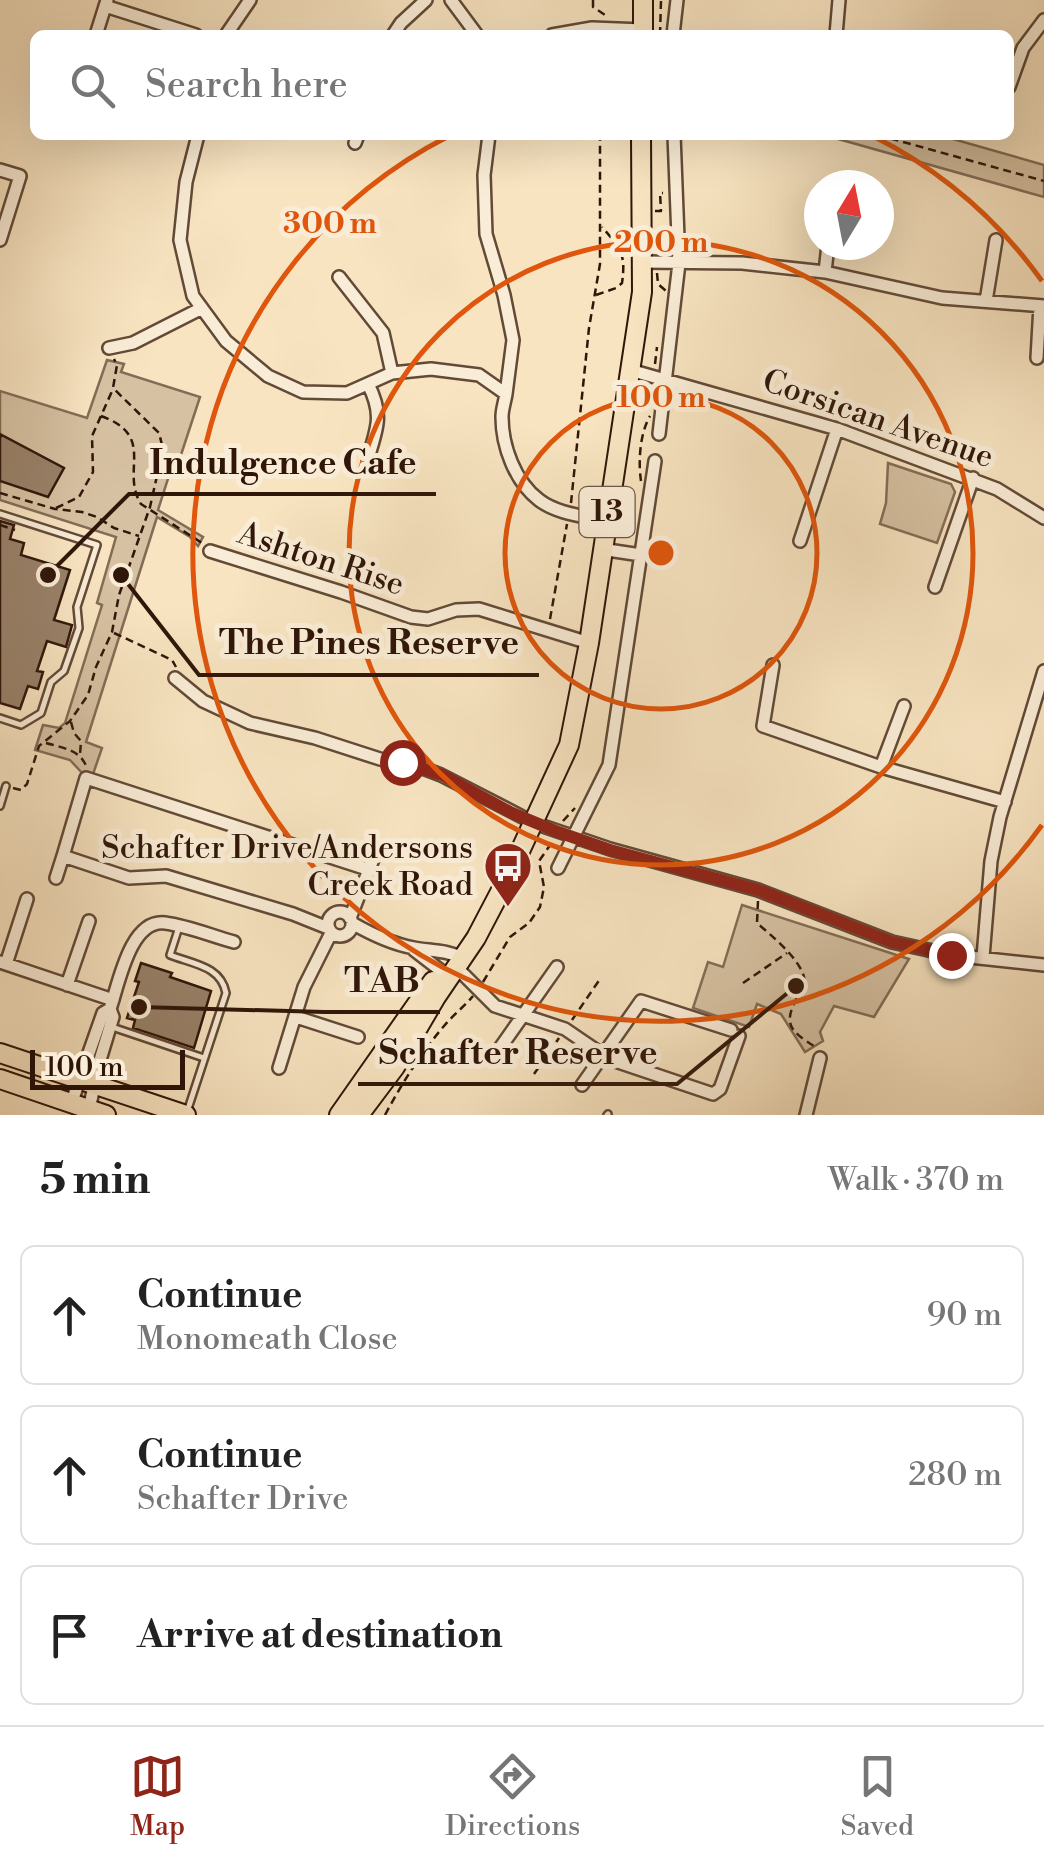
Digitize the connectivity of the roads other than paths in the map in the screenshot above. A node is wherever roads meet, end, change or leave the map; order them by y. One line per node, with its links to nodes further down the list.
1 (250, 0): 11 (street)
2 (426, 0): 12 (street)
3 (451, 0): 13 (street)
4 (643, 0): 16 (main road)
5 (677, 0): 17 (street)
6 (839, 0): 18 (street)
7 (106, 3): 9 (street); 10 (street)
8 (1044, 20): 19 (street)
9 (98, 30)
10 (182, 30)
11 (229, 30)
12 (396, 30)
13 (473, 30)
14 (581, 30): 15 (street)
15 (614, 30)
16 (648, 30)
17 (674, 30)
18 (836, 30)
19 (1014, 72)
20 (197, 140): 34 (street)
21 (488, 140): 41 (street)
22 (641, 140): 28 (main road, 13)
23 (674, 140): 29 (street)
24 (0, 170): 25 (street)
25 (0, 240)
26 (996, 240): 32 (street)
27 (826, 260): 30 (street)
28 (642, 262): 29 (street); 37 (main road, 13)
29 (678, 263): 30 (street); 39 (street)
30 (825, 272): 32 (street)
31 (339, 277): 38 (street)
32 (986, 301): 33 (street)
33 (1042, 306): 36 (street)
34 (202, 308): 35 (street); 40 (street)
35 (110, 348)
36 (1037, 358)
37 (630, 370): 39 (street, Corsican Avenue); 49 (main road, 13)
38 (392, 373): 40 (street); 41 (street)
39 (665, 380): 42 (street, Corsican Avenue); 43 (street)
40 (368, 384): 44 (street)
41 (506, 394): 49 (street)
42 (837, 429): 46 (street, Corsican Avenue); 50 (street)
43 (659, 434)
44 (368, 458)
45 (655, 461): 53 (street)
46 (973, 478): 48 (street, Corsican Avenue); 54 (street)
47 (0, 514): 60 (lane)
48 (1044, 518)
49 (606, 521): 51 (main road, 13)
50 (800, 541)
51 (601, 548): 53 (street); 55 (main road, 13)
52 (210, 551): 55 (street, Ashton Rise)
53 (641, 555): 66 (street)
54 (935, 586)
55 (588, 643): 65 (main road, 13)
56 (773, 665): 61 (street)
57 (1044, 671): 63 (street)
58 (176, 677): 65 (street)
59 (904, 706): 61 (street)
60 (0, 718)
61 (881, 767): 63 (street)
62 (6, 786): 64 (lane)
63 (1005, 802): 78 (street)
64 (0, 806)
65 (534, 822): 66 (street); 80 (main road, 13)
66 (573, 837): 69 (street); 78 (street)
67 (377, 850): 70 (street)
68 (63, 856): 70 (street); 71 (street); 74 (street)
69 (558, 868)
70 (370, 870): 74 (street)
71 (56, 878)
72 (27, 900): 79 (street)
73 (89, 920): 83 (street)
74 (340, 925): 77 (street); 86 (street)
75 (179, 926): 76 (street); 84 (street); 91 (lane)
76 (234, 942)
77 (410, 948): 80 (street); 80 (street)
78 (983, 958): 81 (street)
79 (3, 963): 83 (street)
80 (452, 965): 85 (street); 100 (main road, 13); 101 (main road, 13)
81 (1044, 965)
82 (557, 968): 85 (street)
83 (67, 985): 84 (street)
84 (112, 1005): 87 (street)
85 (523, 1016): 90 (street); 92 (street)
86 (296, 1017): 88 (street); 94 (street)
87 (105, 1024): 91 (lane); 96 (street)
88 (358, 1037)
89 (0, 1053): 96 (main road)
90 (602, 1055): 90 (street); 97 (street)
91 (204, 1058): 99 (lane)
92 (493, 1058)
93 (820, 1058): 102 (street)
94 (279, 1068)
95 (0, 1079): 98 (main road)
96 (87, 1082): 98 (street); 99 (main road)
97 (582, 1085)
98 (88, 1109)
99 (186, 1115)
100 (339, 1115)
101 (360, 1115)
102 (806, 1115)

